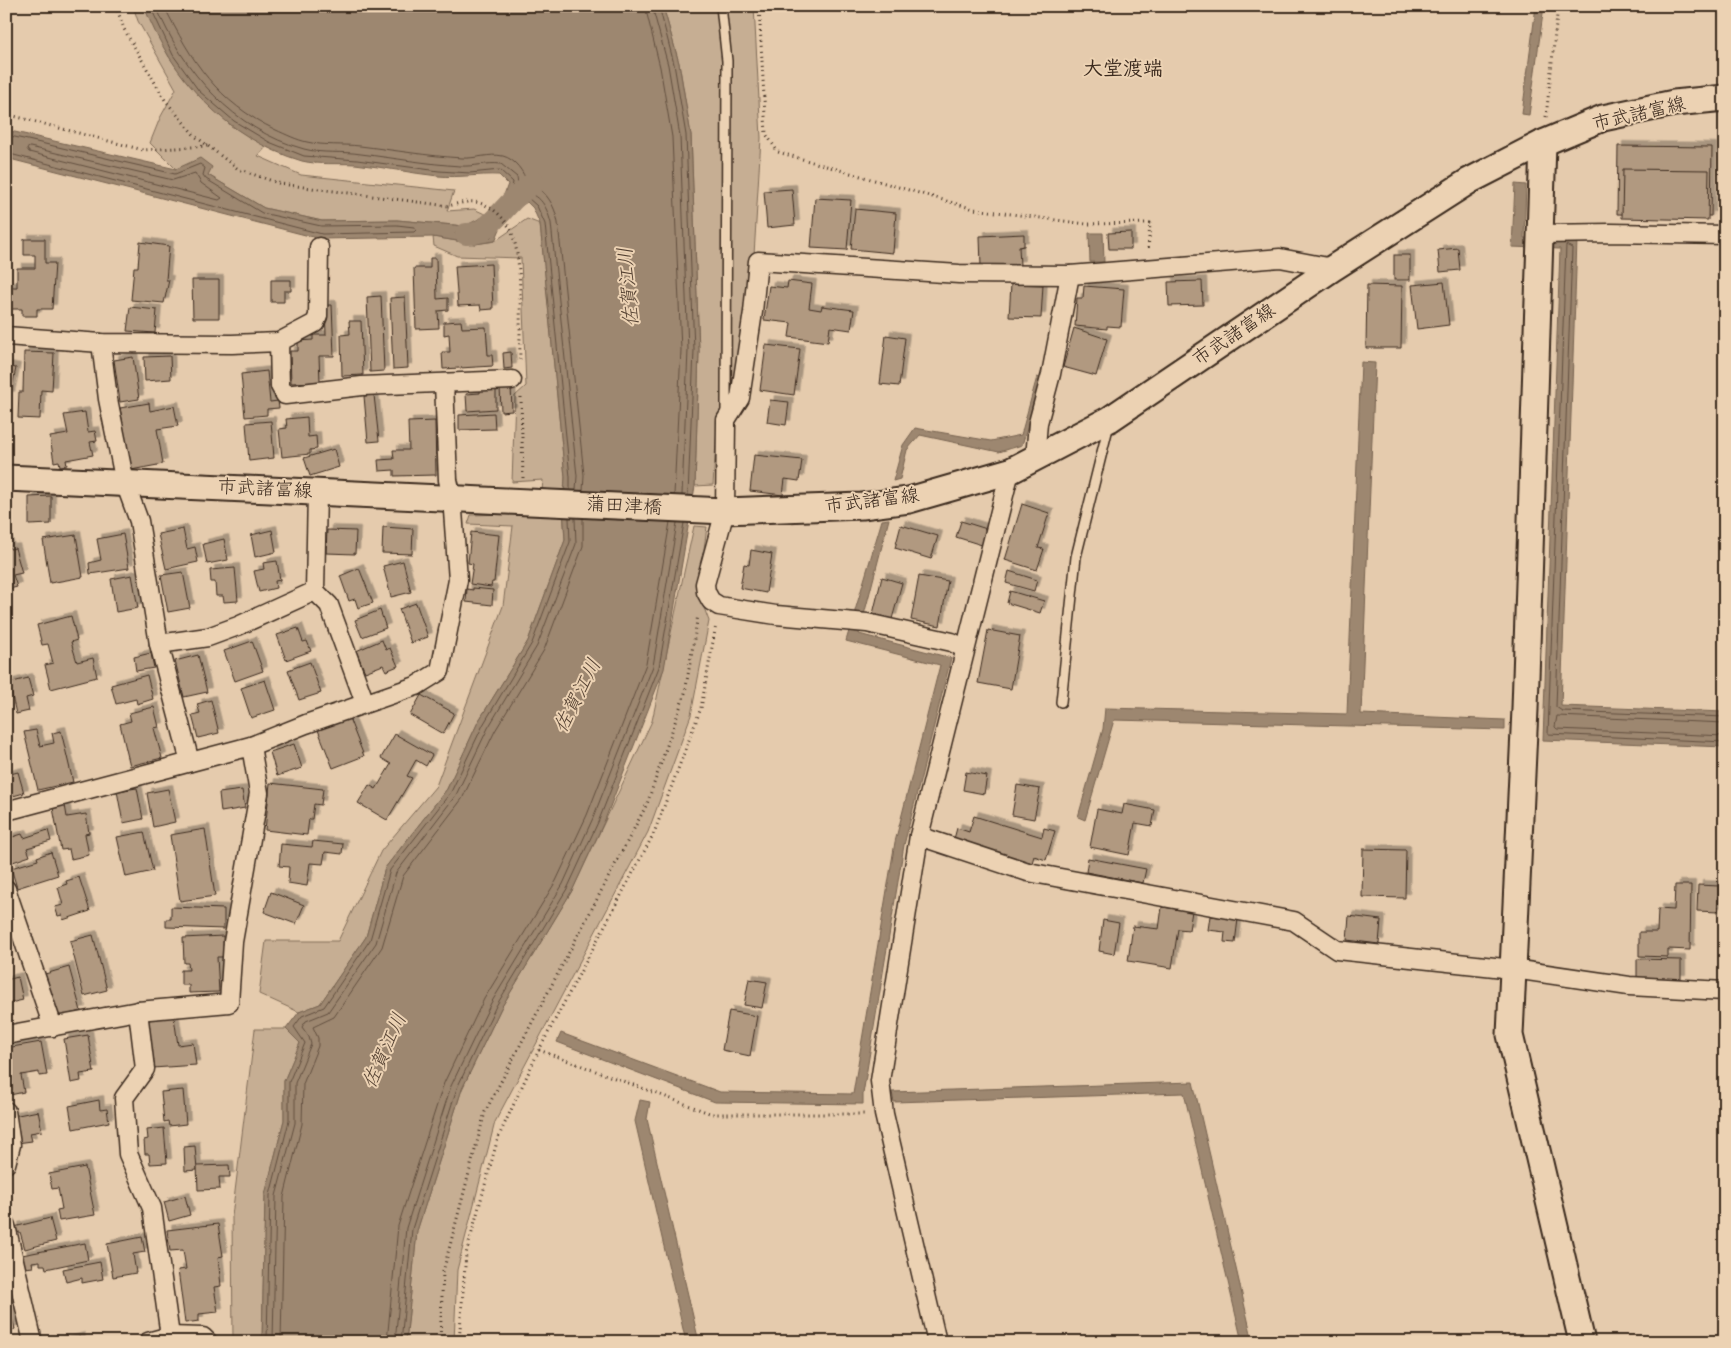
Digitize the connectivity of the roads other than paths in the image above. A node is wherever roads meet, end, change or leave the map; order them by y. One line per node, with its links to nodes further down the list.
1 (721, 6): 15 (lane)
2 (1725, 98): 3 (main road, 市武諸富線)
3 (1543, 143): 5 (main road); 7 (main road, 市武諸富線)
4 (1725, 235): 5 (street)
5 (1540, 245): 34 (main road)
6 (319, 247): 10 (street)
7 (1333, 268): 8 (street); 14 (main road, 市武諸富線)
8 (1070, 275): 15 (street); 16 (street)
9 (6, 336): 11 (street)
10 (279, 342): 11 (street); 13 (street)
11 (101, 343): 19 (street)
12 (512, 380): 13 (street)
13 (444, 383): 21 (street)
14 (1110, 419): 16 (main road, 市武諸富線); 27 (lane)
15 (726, 420): 23 (street)
16 (1035, 458): 17 (main road, 市武諸富線)
17 (1010, 471): 23 (main road, 市武諸富線); 26 (street)
18 (6, 478): 19 (main road, 市武諸富線)
19 (125, 483): 20 (main road, 市武諸富線); 25 (street)
20 (317, 492): 21 (main road, 市武諸富線); 24 (street)
21 (452, 497): 22 (main road, 市武諸富線); 28 (street)
22 (523, 501): 23 (main road, 蒲田津橋)
23 (725, 511): 26 (street)
24 (315, 591): 25 (street); 28 (street)
25 (160, 644): 30 (street)
26 (965, 650): 32 (street)
27 (1061, 702)
28 (365, 703): 29 (street)
29 (251, 746): 30 (street); 36 (street)
30 (190, 762): 31 (street)
31 (6, 810)
32 (919, 836): 34 (street); 46 (street)
33 (6, 889): 37 (street)
34 (1513, 969): 35 (street); 47 (main road)
35 (1725, 991)
36 (138, 1011): 37 (street); 42 (street)
37 (52, 1027): 38 (street)
38 (6, 1035)
39 (6, 1111): 40 (street)
40 (6, 1164)
41 (6, 1226): 43 (street)
42 (170, 1336): 44 (street); 45 (street)
43 (33, 1342)
44 (148, 1342)
45 (208, 1342)
46 (937, 1342)
47 (1582, 1342)

